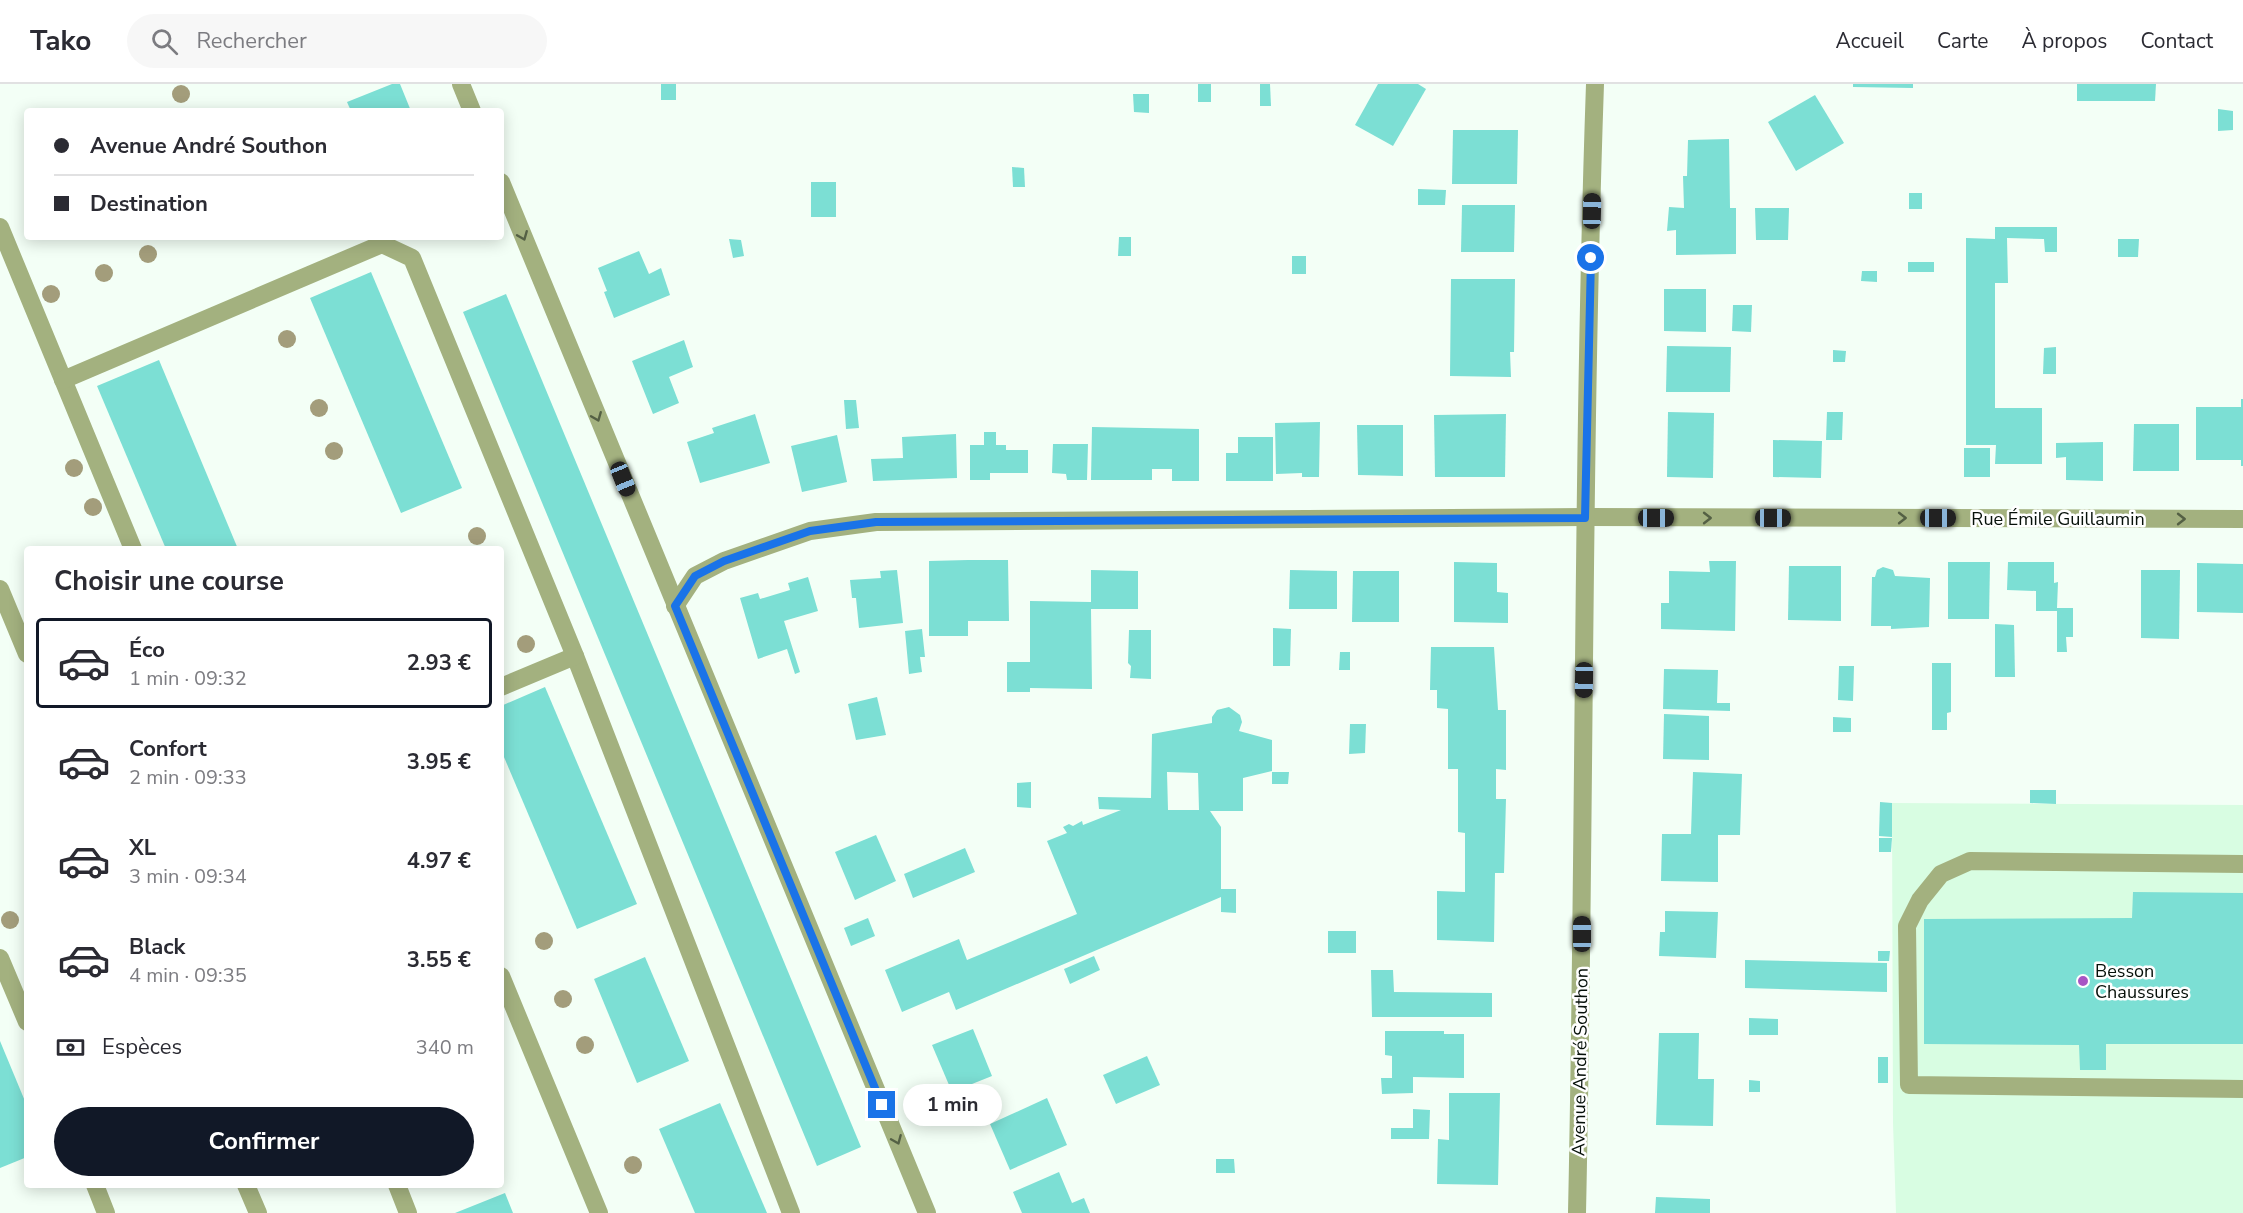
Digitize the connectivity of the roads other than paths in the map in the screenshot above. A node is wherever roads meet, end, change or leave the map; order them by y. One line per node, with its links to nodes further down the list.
1 (461, 84): 3 (street)
2 (1595, 84): 7 (street, Avenue André Southon)
3 (471, 108)
4 (504, 189): 11 (street, one-way to 11)
5 (0, 227): 6 (street)
6 (63, 380): 9 (street); 13 (street)
7 (1585, 518): 8 (street, Rue Émile Guillaumin, one-way to 8); 11 (street, Rue Émile Guillaumin); 29 (street, Avenue André Southon)
8 (2243, 519)
9 (132, 546)
10 (0, 589): 12 (street)
11 (675, 606): 28 (street, one-way to 28)
12 (24, 647)
13 (575, 656): 14 (street); 27 (street)
14 (504, 686)
15 (2243, 864): 19 (street)
16 (0, 958): 18 (street)
17 (504, 983): 26 (street)
18 (24, 1015)
19 (2243, 1089)
20 (96, 1188): 23 (street)
21 (247, 1188): 24 (street)
22 (398, 1188): 25 (street)
23 (106, 1213)
24 (258, 1213)
25 (408, 1213)
26 (600, 1213)
27 (791, 1213)
28 (927, 1213)
29 (1577, 1213)

